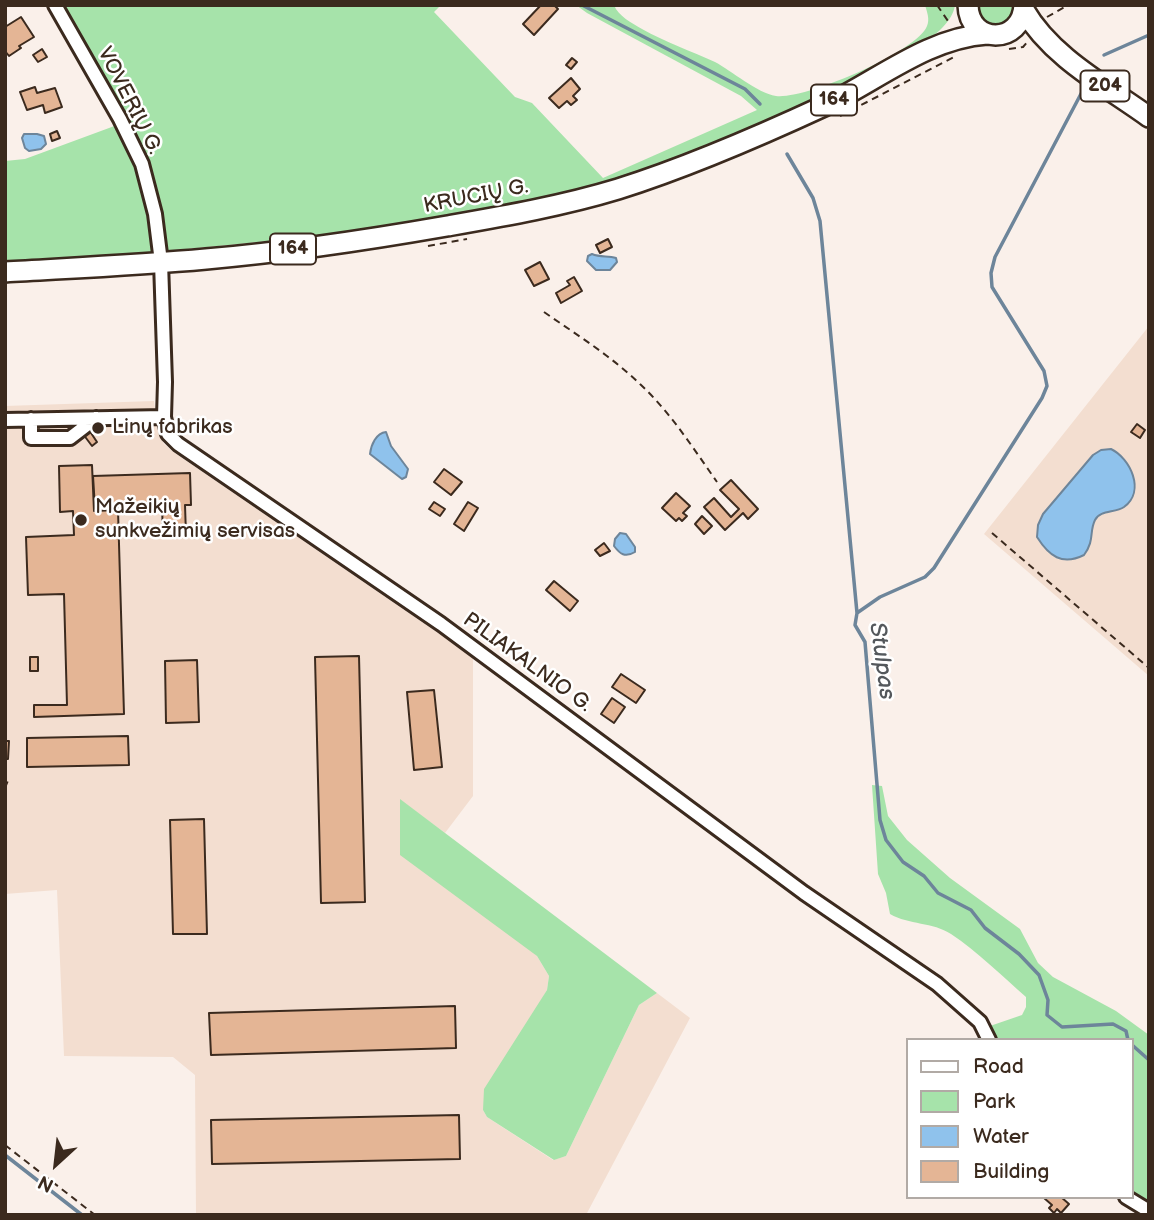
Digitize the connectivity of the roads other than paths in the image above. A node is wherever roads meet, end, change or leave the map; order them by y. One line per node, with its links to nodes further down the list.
1 (55, 5): 8 (street, VOVERIŲ G.)
2 (968, 8): 4 (main road); 5 (main road)
3 (1024, 8): 4 (main road); 6 (main road)
4 (996, 34): 5 (main road); 6 (main road)
5 (924, 51): 8 (main road, KRUCIŲ G. / 164)
6 (1062, 55): 7 (main road, 204)
7 (1149, 117)
8 (161, 262): 9 (main road, KRUCIŲ G. / 164); 10 (street)
9 (5, 272)
10 (164, 417): 11 (street); 14 (street, PILIAKALNIO G.)
11 (96, 418): 12 (street); 12 (street)
12 (31, 419): 13 (street)
13 (5, 420)
14 (988, 1038)
15 (1129, 1199): 16 (street)
16 (1149, 1211)

